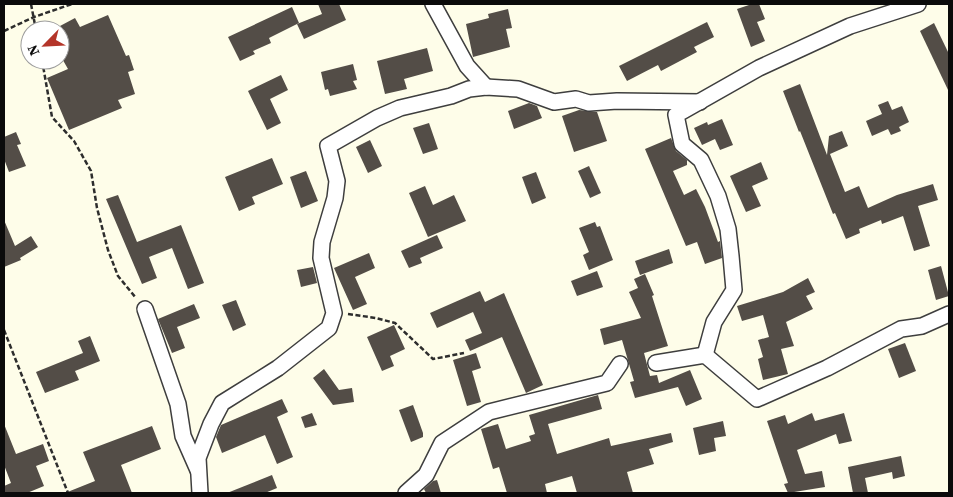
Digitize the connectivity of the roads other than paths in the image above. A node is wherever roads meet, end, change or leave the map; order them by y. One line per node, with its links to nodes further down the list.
1 (433, 4): 3 (street)
2 (909, 5): 4 (street)
3 (486, 87): 4 (street); 10 (street)
4 (700, 102): 7 (street)
5 (145, 309): 10 (street)
6 (949, 314): 7 (street)
7 (705, 356): 8 (street)
8 (656, 363)
9 (620, 364): 12 (street)
10 (198, 470): 11 (street)
11 (200, 493)
12 (406, 493)

